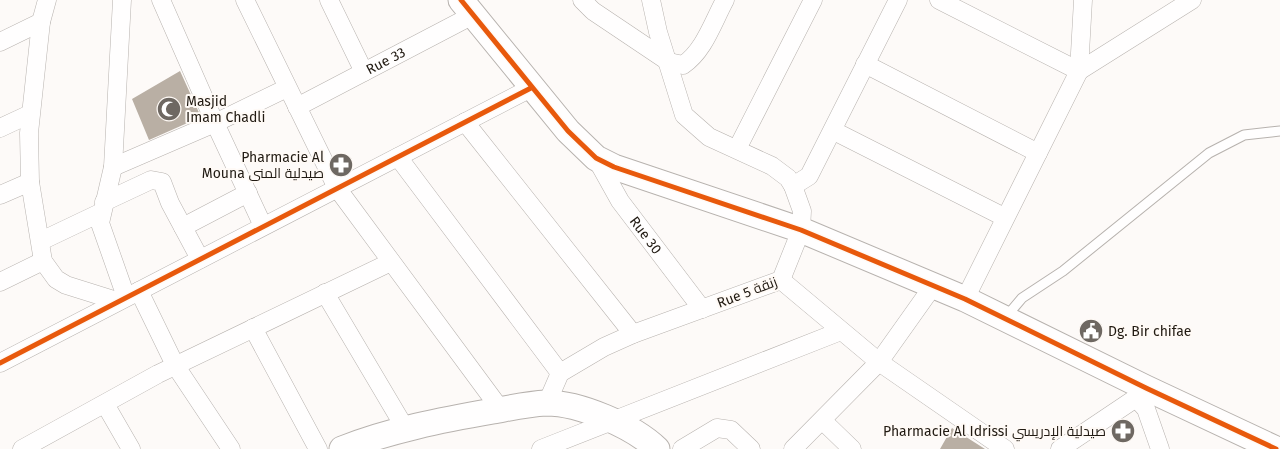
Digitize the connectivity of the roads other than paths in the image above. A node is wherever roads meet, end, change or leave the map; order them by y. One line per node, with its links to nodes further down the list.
1 (47, 0): 15 (street)
2 (122, 0): 34 (street)
3 (161, 0): 26 (street)
4 (246, 0): 21 (street)
5 (330, 0): 19 (street)
6 (582, 0): 17 (street)
7 (651, 0): 17 (street, Rue 5 زنقة)
8 (725, 0): 17 (street)
9 (813, 0): 30 (street)
10 (898, 0): 18 (street)
11 (938, 0): 20 (street)
12 (1192, 0): 20 (street)
13 (1081, 1): 20 (street)
14 (467, 7): 19 (street, Rue 33); 22 (street)
15 (41, 22): 16 (street); 24 (street)
16 (0, 42)
17 (668, 62): 30 (street, Rue 5 زنقة)
18 (865, 64): 28 (street); 31 (street)
19 (364, 72): 23 (street, Rue 33)
20 (1079, 72): 31 (street)
21 (287, 88): 23 (street); 26 (street)
22 (531, 88): 25 (street); 33 (street)
23 (297, 107): 37 (street)
24 (30, 114): 27 (street); 35 (street)
25 (465, 122): 32 (street); 59 (street)
26 (215, 123): 34 (street); 38 (street)
27 (0, 128)
28 (834, 131): 36 (street); 41 (street)
29 (1280, 131): 56 (lane)
30 (737, 148): 36 (street, Rue 5 زنقة)
31 (1038, 153): 41 (street)
32 (398, 157): 37 (street); 63 (street)
33 (596, 158): 44 (street); 55 (street, Rue 30)
34 (113, 167): 40 (street)
35 (30, 182): 39 (street); 45 (street)
36 (793, 186): 44 (street, Rue 5 زنقة)
37 (337, 188): 42 (street); 48 (street)
38 (248, 193): 42 (street); 43 (street)
39 (0, 195)
40 (103, 207): 43 (street); 45 (street); 53 (street)
41 (1004, 217): 54 (street)
42 (263, 226): 46 (street)
43 (183, 227): 46 (street)
44 (801, 230): 49 (street, Rue 5 زنقة); 51 (street)
45 (41, 240): 47 (street)
46 (200, 259): 53 (street)
47 (44, 260): 50 (street); 53 (street)
48 (391, 262): 52 (street); 67 (street)
49 (781, 280): 55 (street, Rue 5 زنقة); 58 (street)
50 (0, 282)
51 (933, 286): 54 (street); 60 (street)
52 (325, 293): 57 (street); 70 (street)
53 (127, 296): 61 (street); 62 (street)
54 (965, 299): 56 (street)
55 (702, 309): 59 (street, Rue 5 زنقة)
56 (1004, 319): 64 (street)
57 (253, 328): 62 (street); 75 (street)
58 (841, 330): 60 (street); 68 (street)
59 (634, 334): 63 (street, Rue 5 زنقة)
60 (879, 362): 69 (street); 83 (street)
61 (0, 363)
62 (175, 365): 66 (street); 74 (street)
63 (560, 373): 65 (street)
64 (1141, 393): 71 (street); 85 (street); 86 (street)
65 (547, 403): 67 (street); 68 (street)
66 (105, 404): 72 (street); 73 (street)
67 (501, 410): 70 (street)
68 (615, 421): 77 (street); 78 (street)
69 (823, 421): 81 (street); 82 (street)
70 (405, 428): 76 (street)
71 (1079, 444): 84 (street)
72 (22, 449)
73 (131, 449)
74 (231, 449)
75 (318, 449)
76 (342, 449)
77 (541, 449)
78 (657, 449)
79 (682, 449): 80 (street)
80 (751, 449)
81 (793, 449)
82 (852, 449)
83 (1004, 449)
84 (1060, 449)
85 (1160, 449)
86 (1276, 449)

